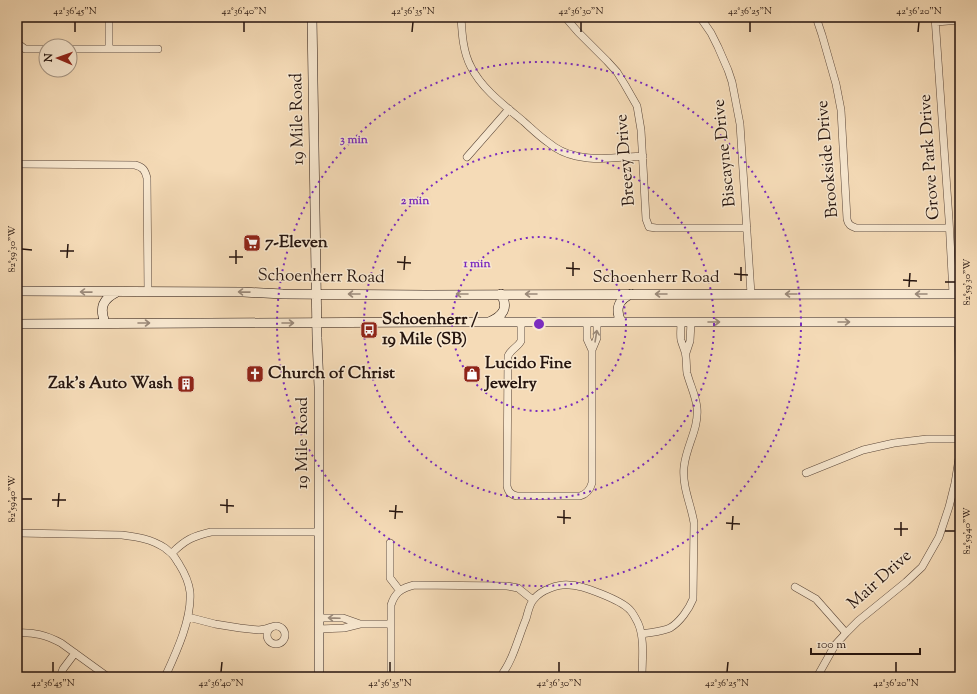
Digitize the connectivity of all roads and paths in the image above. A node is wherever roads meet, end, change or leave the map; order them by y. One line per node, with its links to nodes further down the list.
1 (109, 17): 12 (street)
2 (312, 17): 23 (main road, 19 Mile Road)
3 (461, 17): 14 (street)
4 (565, 17): 15 (street, Breezy Drive)
5 (700, 17): 18 (street, Biscayne Drive)
6 (816, 17): 19 (street, Brookside Drive)
7 (935, 20): 8 (street); 19 (street, Grove Park Drive)
8 (960, 20)
9 (18, 44): 10 (street)
10 (38, 49)
11 (78, 49): 12 (street)
12 (109, 49): 13 (street)
13 (158, 49)
14 (509, 109): 15 (street); 16 (street)
15 (643, 156): 18 (street, Breezy Drive)
16 (466, 157)
17 (17, 164): 22 (street)
18 (747, 228): 26 (street, Biscayne Drive)
19 (950, 228): 27 (street, Grove Park Drive)
20 (17, 291): 21 (main road, Schoenherr Road, one-way to 20)
21 (117, 292): 22 (main road, Schoenherr Road); 35 (main road)
22 (148, 292): 23 (main road, Schoenherr Road, one-way to 22)
23 (317, 294): 24 (main road, Schoenherr Road, one-way to 23); 36 (main road, 19 Mile Road)
24 (501, 294): 25 (main road, Schoenherr Road, one-way to 24); 28 (main road)
25 (631, 294): 26 (main road, Schoenherr Road, one-way to 25); 31 (main road)
26 (751, 294): 27 (main road, Schoenherr Road, one-way to 26)
27 (956, 294)
28 (488, 322): 36 (main road); 37 (main road)
29 (587, 322): 30 (main road); 37 (main road); 39 (street)
30 (597, 322): 31 (main road); 39 (street, one-way to 30)
31 (621, 322): 32 (main road)
32 (681, 322): 33 (main road); 40 (street)
33 (691, 322): 34 (main road, one-way to 34); 40 (street)
34 (959, 322): 41 (street)
35 (105, 323): 36 (main road, one-way to 36); 38 (main road)
36 (317, 323): 45 (main road, 19 Mile Road)
37 (521, 323): 39 (street)
38 (17, 324)
39 (592, 350)
40 (686, 353): 61 (street)
41 (960, 394)
42 (960, 440): 44 (street)
43 (960, 452): 60 (street, Mair Drive)
44 (806, 473)
45 (318, 532): 48 (street); 53 (main road, 19 Mile Road)
46 (17, 533): 48 (street)
47 (390, 543): 50 (street)
48 (172, 553): 52 (street)
49 (795, 587): 60 (street)
50 (400, 591): 51 (street); 55 (street)
51 (533, 600): 61 (street); 69 (street)
52 (188, 617): 58 (street); 66 (street)
53 (319, 618): 54 (street, one-way to 53); 57 (main road, 19 Mile Road)
54 (360, 624): 55 (street); 57 (street)
55 (391, 624): 68 (street)
56 (271, 627): 58 (street); 62 (street); 62 (street)
57 (319, 629): 67 (main road, 19 Mile Road)
58 (259, 630): 62 (street)
59 (17, 632): 63 (street)
60 (846, 633): 71 (street, Mair Drive)
61 (642, 634): 70 (street)
62 (267, 638)
63 (75, 653): 64 (street); 65 (street)
64 (60, 677)
65 (108, 677)
66 (165, 677)
67 (319, 677)
68 (391, 677)
69 (500, 677)
70 (642, 677)
71 (817, 677)

